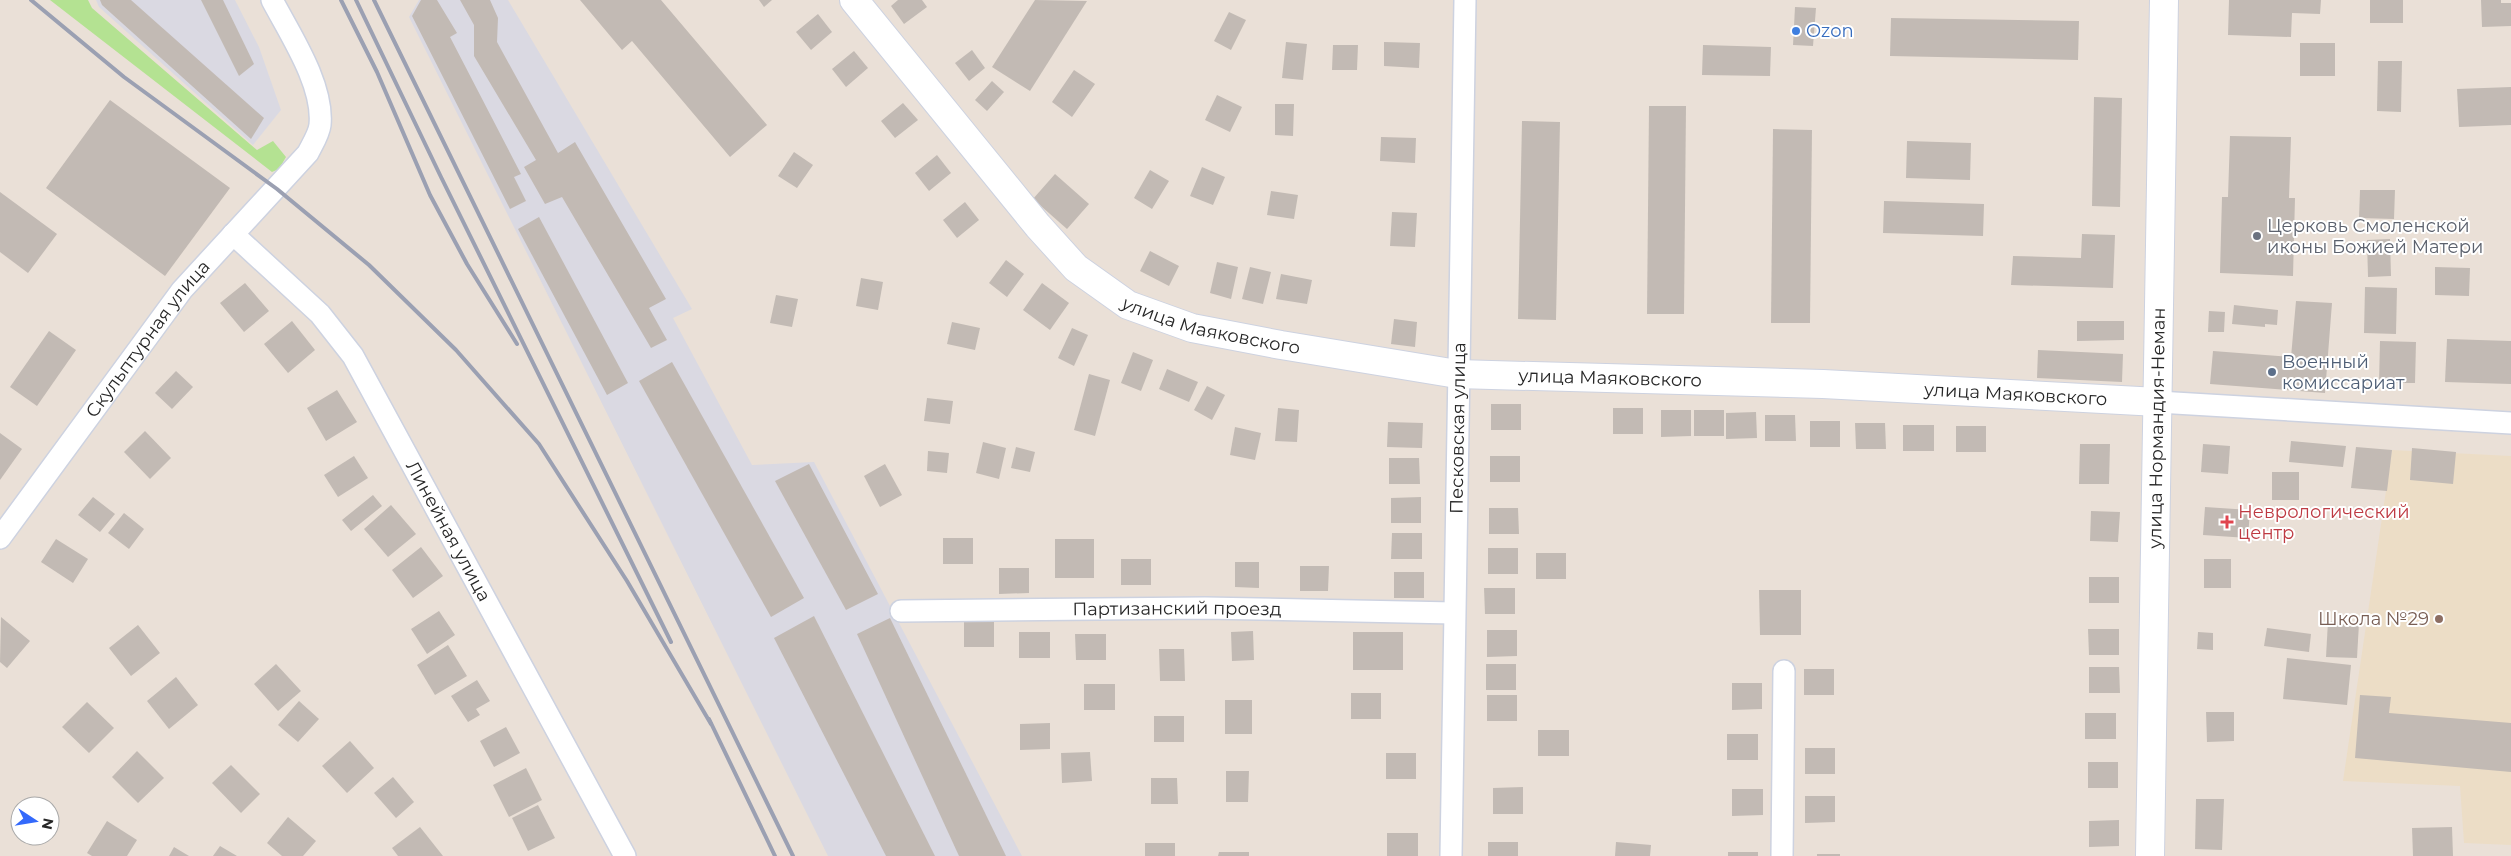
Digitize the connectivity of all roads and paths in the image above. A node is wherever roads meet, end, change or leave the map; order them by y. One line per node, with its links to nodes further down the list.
1 (272, 0): 5 (street, Скульптурная улица)
2 (854, 0): 6 (street, улица Маяковского)
3 (1465, 0): 6 (street, Песковская улица)
4 (2164, 0): 7 (street, улица Нормандия-Неман)
5 (234, 234): 9 (street, Скульптурная улица); 13 (street, Линейная улица)
6 (1457, 374): 7 (street, улица Маяковского); 11 (street, Песковская улица)
7 (2158, 402): 8 (street, улица Маяковского); 16 (street, улица Нормандия-Неман)
8 (2511, 423)
9 (0, 538)
10 (901, 611): 11 (street, Партизанский проезд)
11 (1454, 613): 14 (street, Песковская улица)
12 (1784, 671): 15 (street)
13 (625, 856)
14 (1451, 856)
15 (1782, 856)
16 (2150, 856)

